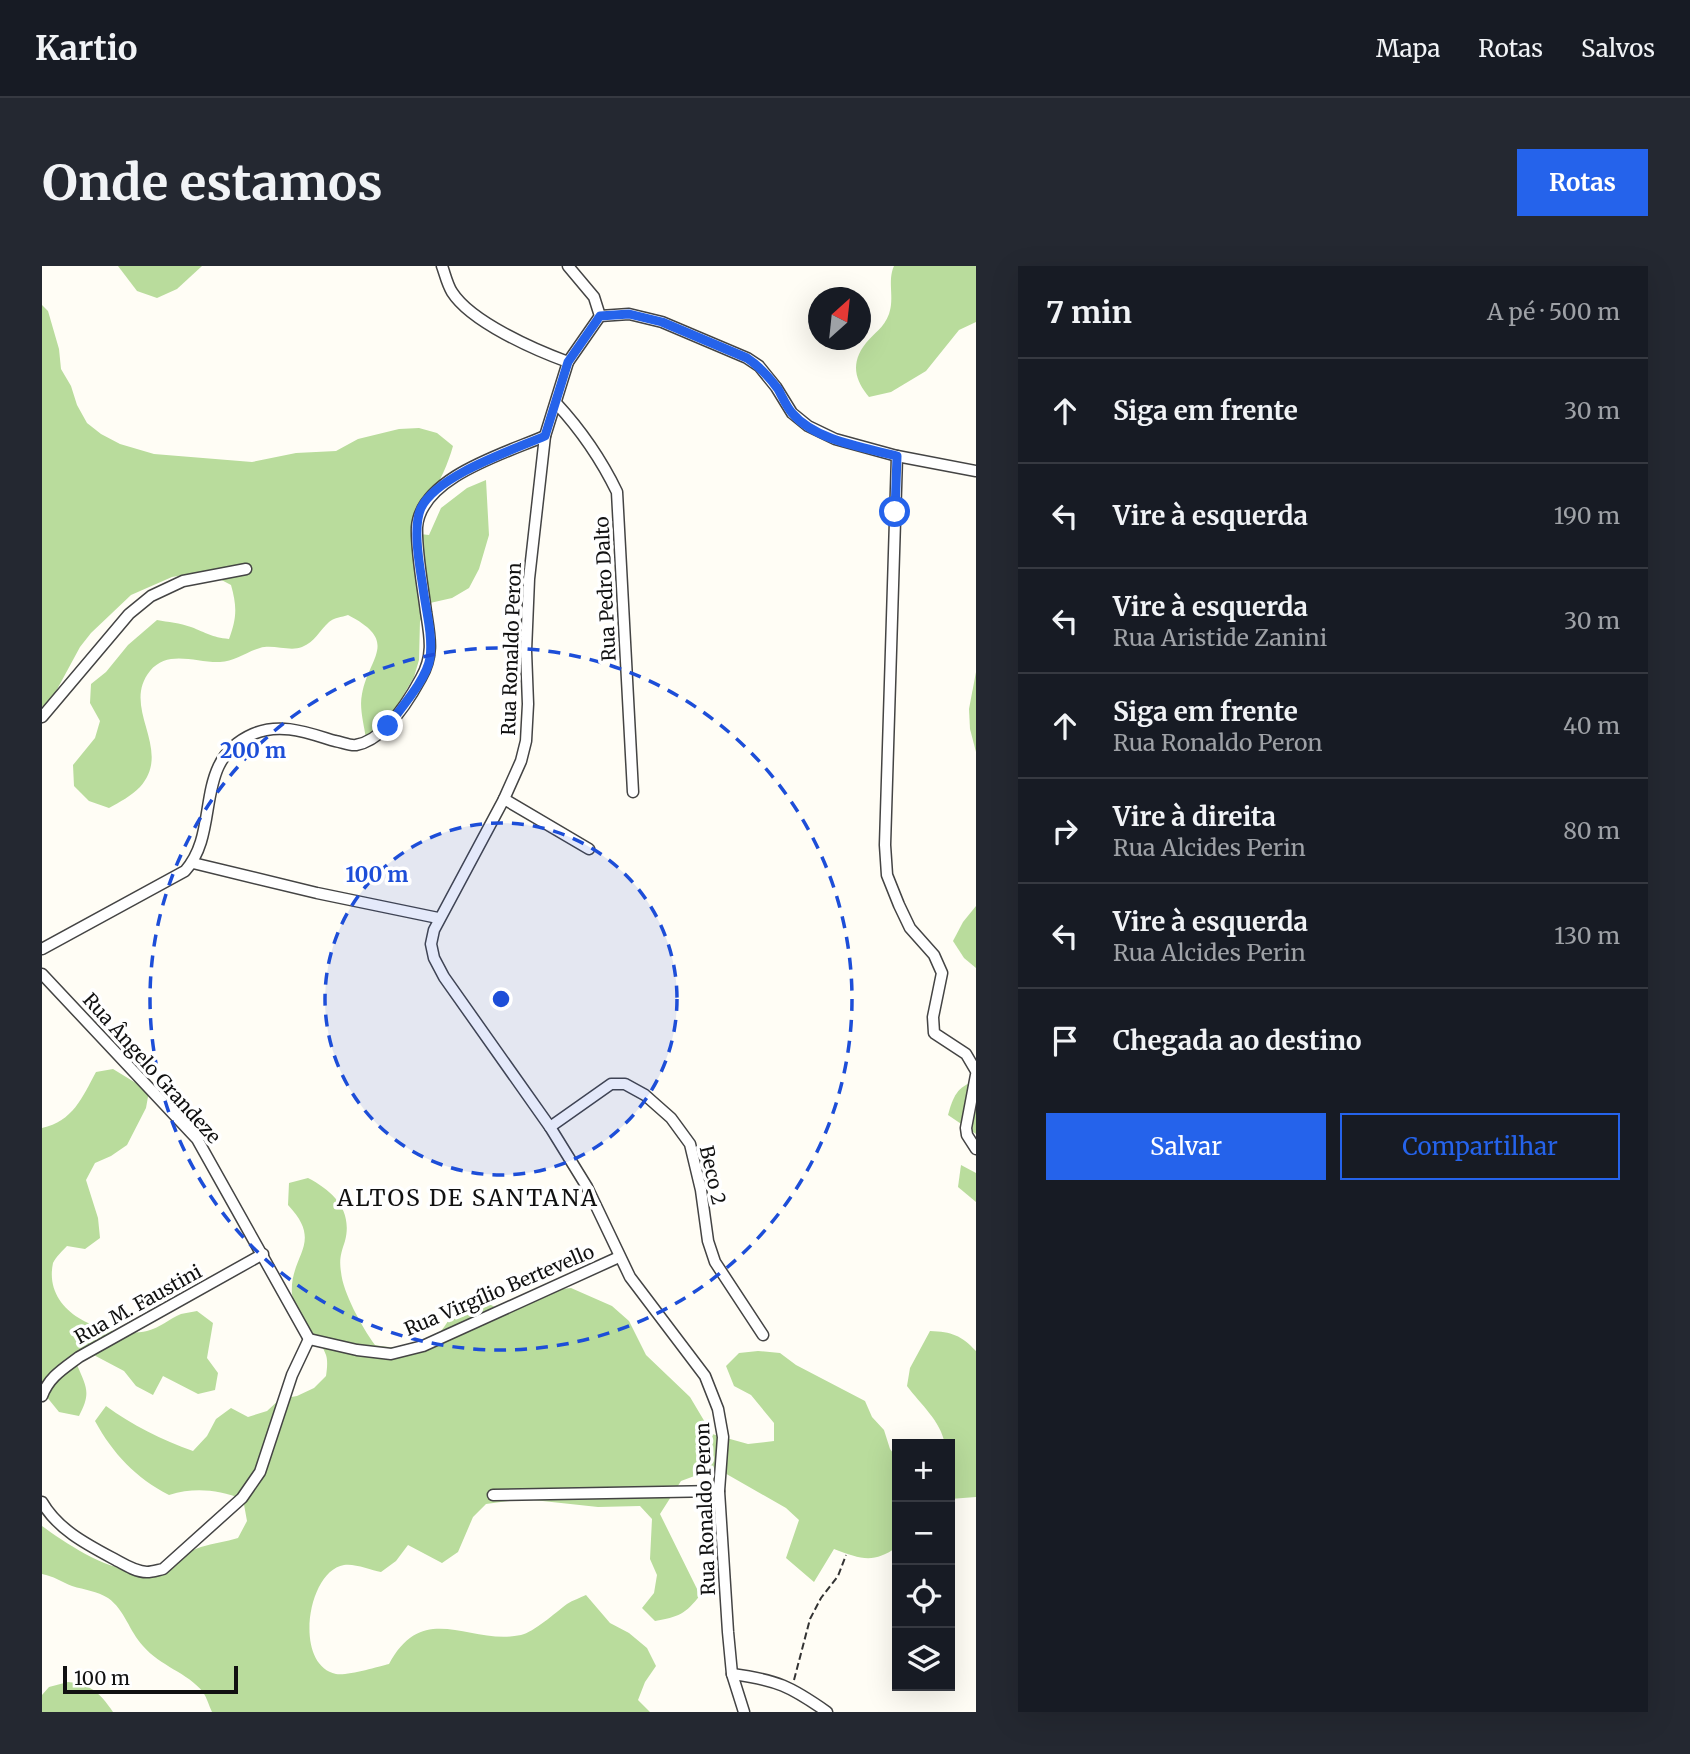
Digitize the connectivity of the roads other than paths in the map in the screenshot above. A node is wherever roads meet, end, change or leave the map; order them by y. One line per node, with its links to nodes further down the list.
1 (442, 266): 4 (street)
2 (568, 266): 3 (street)
3 (600, 316): 4 (street, Rua Ronaldo Peron); 7 (street)
4 (568, 362): 5 (street, Rua Ronaldo Peron)
5 (556, 403): 6 (street, Rua Ronaldo Peron); 11 (street, Rua Pedro Dalto)
6 (545, 436): 12 (street, Rua Ronaldo Peron); 14 (street)
7 (897, 456): 8 (street); 18 (street)
8 (976, 471)
9 (246, 569): 10 (street)
10 (42, 717)
11 (633, 792)
12 (504, 799): 13 (street); 15 (street, Rua Ronaldo Peron)
13 (589, 849)
14 (192, 863): 15 (street); 16 (street)
15 (438, 918): 19 (street, Rua Ronaldo Peron)
16 (42, 948)
17 (42, 974): 21 (street, Rua Ângelo Grandeze)
18 (976, 1073): 20 (street)
19 (550, 1127): 22 (street, Rua Ronaldo Peron); 23 (street, Beco 2)
20 (976, 1149)
21 (263, 1254): 24 (street, Rua Ângelo Grandeze); 25 (street, Rua M. Faustini)
22 (619, 1258): 24 (street, Rua Virgílio Bertevello); 26 (street, Rua Ronaldo Peron)
23 (763, 1335)
24 (309, 1339): 28 (street)
25 (42, 1395)
26 (719, 1491): 27 (street); 29 (street, Rua Ronaldo Peron)
27 (493, 1495)
28 (42, 1502)
29 (732, 1674): 30 (street, Rua Ronaldo Peron); 31 (street)
30 (744, 1712)
31 (827, 1712)

